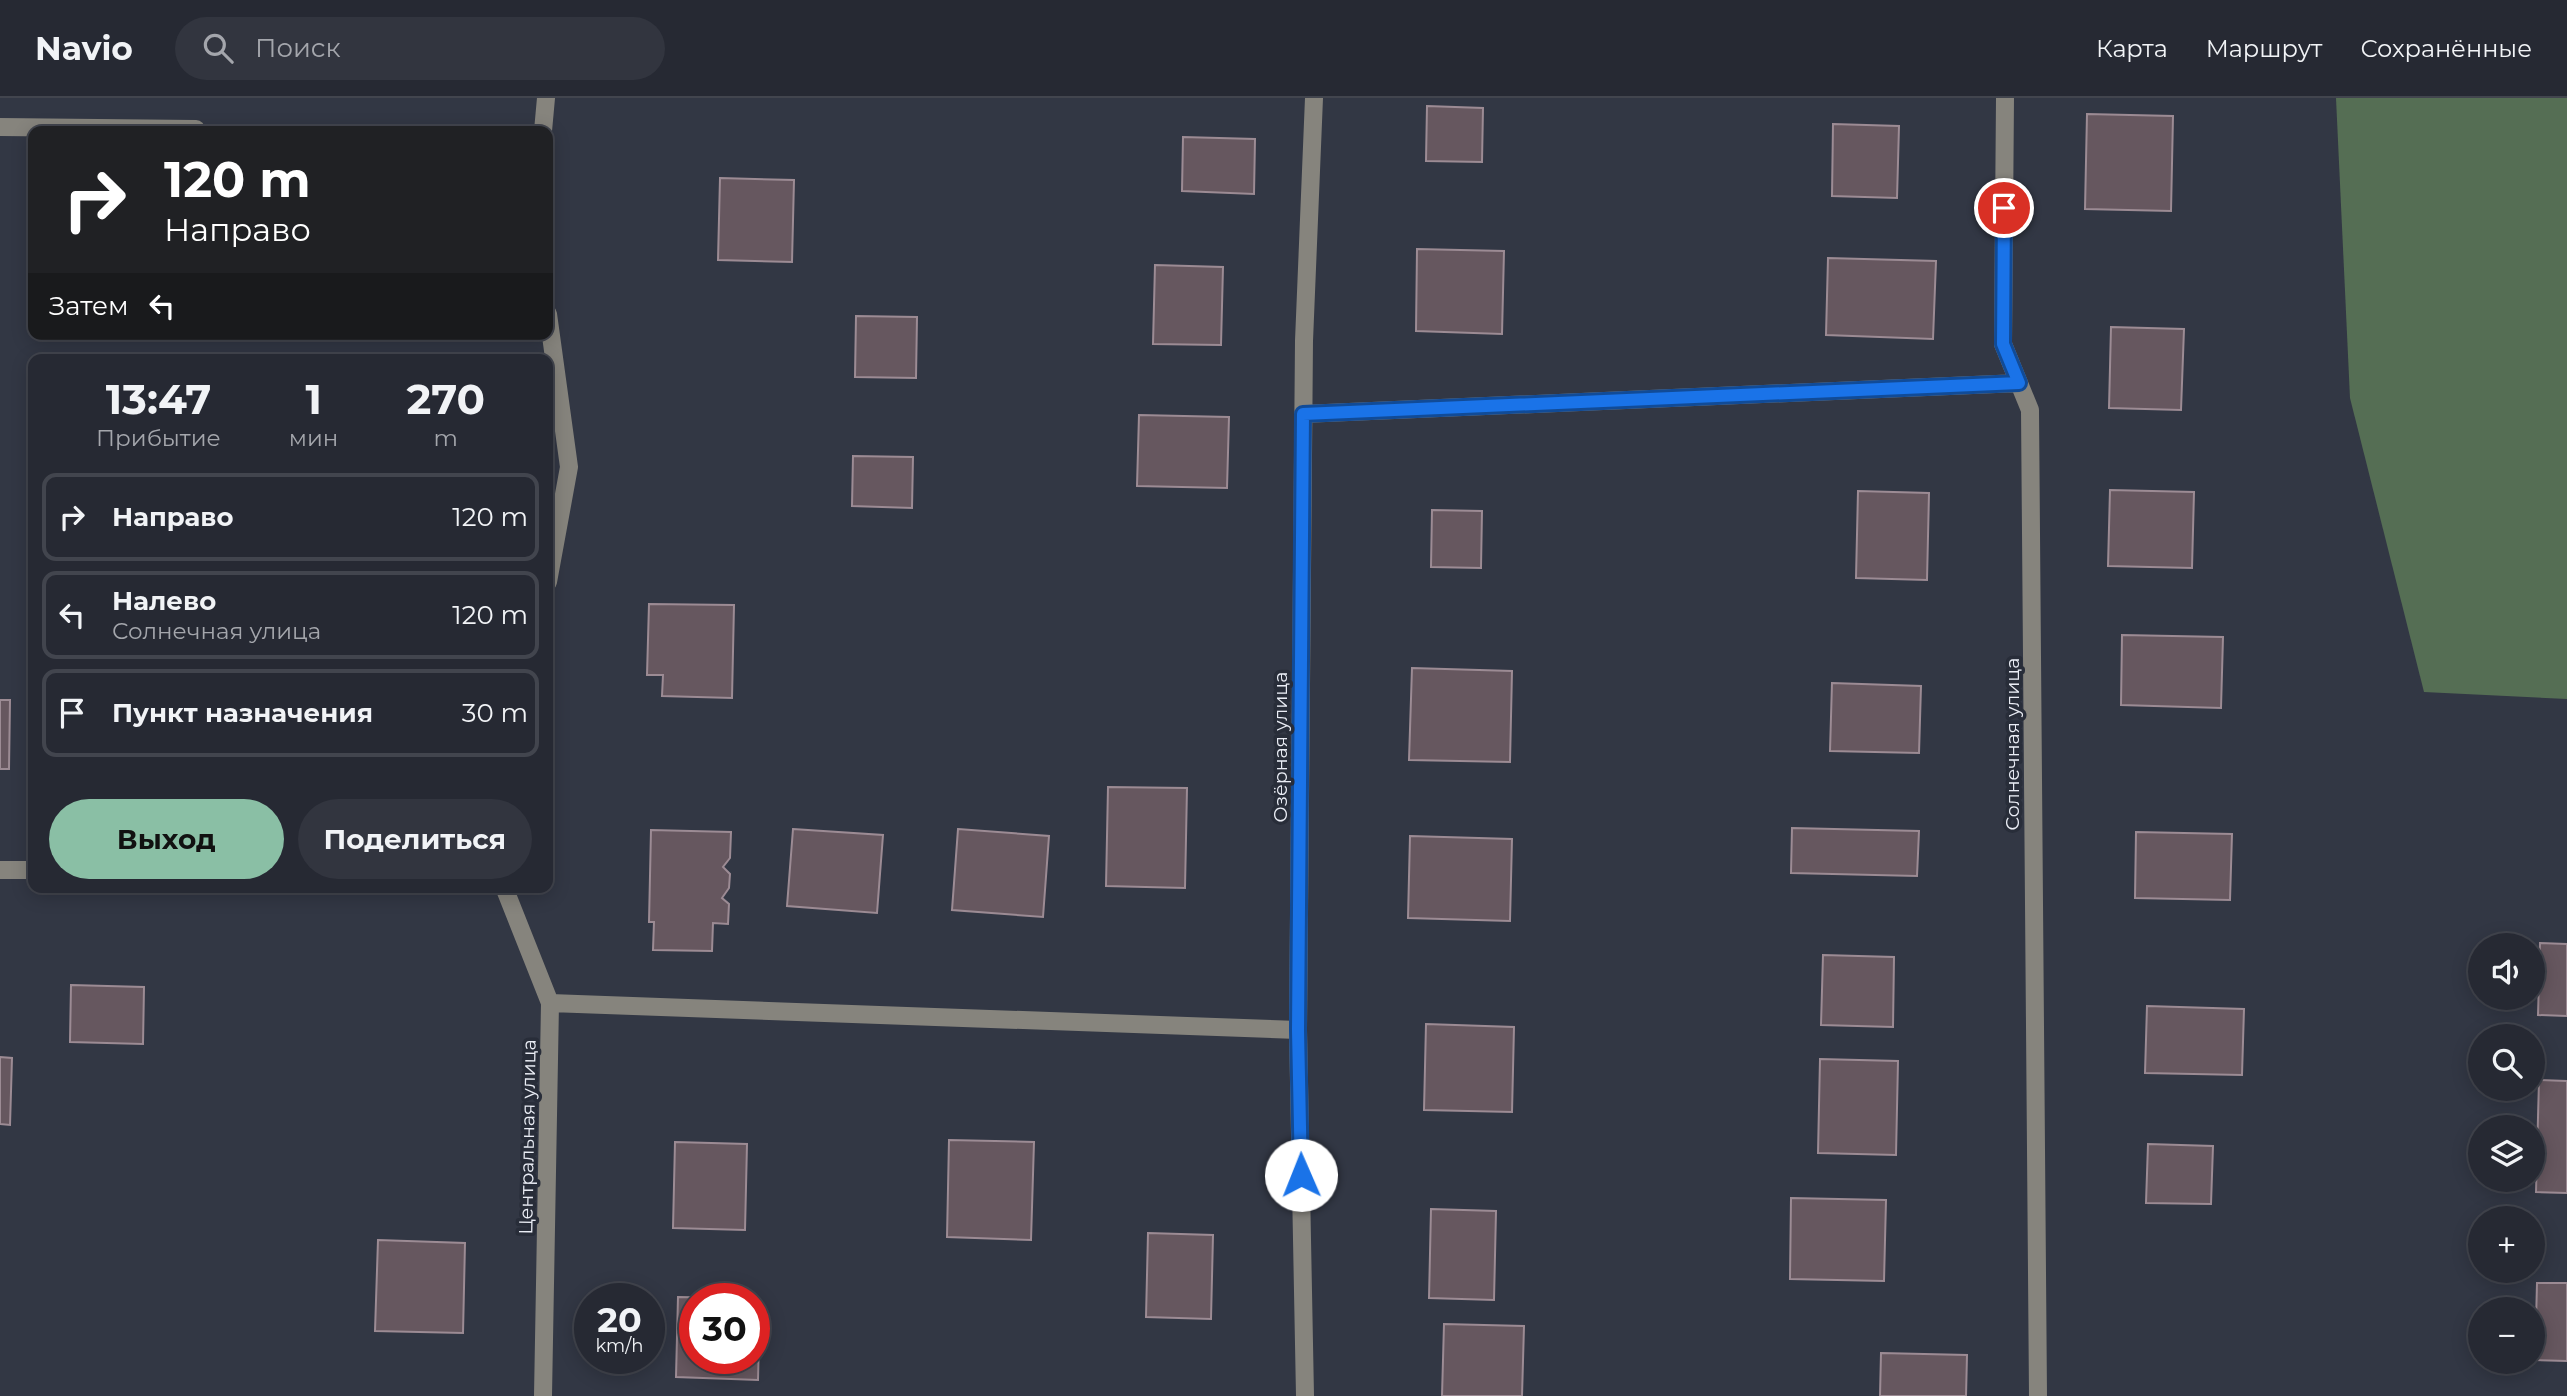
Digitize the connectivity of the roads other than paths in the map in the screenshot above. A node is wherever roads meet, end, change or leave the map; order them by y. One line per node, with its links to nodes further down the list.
1 (546, 98): 4 (street)
2 (1314, 98): 9 (street, Озёрная улица)
3 (2004, 98): 8 (street, Солнечная улица)
4 (543, 126)
5 (0, 127): 6 (street)
6 (28, 127)
7 (552, 340): 10 (street)
8 (2019, 383): 9 (street); 18 (street, Солнечная улица)
9 (1303, 414): 15 (street, Озёрная улица)
10 (553, 555)
11 (0, 870): 12 (street)
12 (28, 870)
13 (506, 893): 14 (street, Центральная улица)
14 (550, 1003): 15 (street); 16 (street, Центральная улица)
15 (1298, 1030): 17 (street, Озёрная улица)
16 (543, 1396)
17 (1305, 1396)
18 (2038, 1396)

